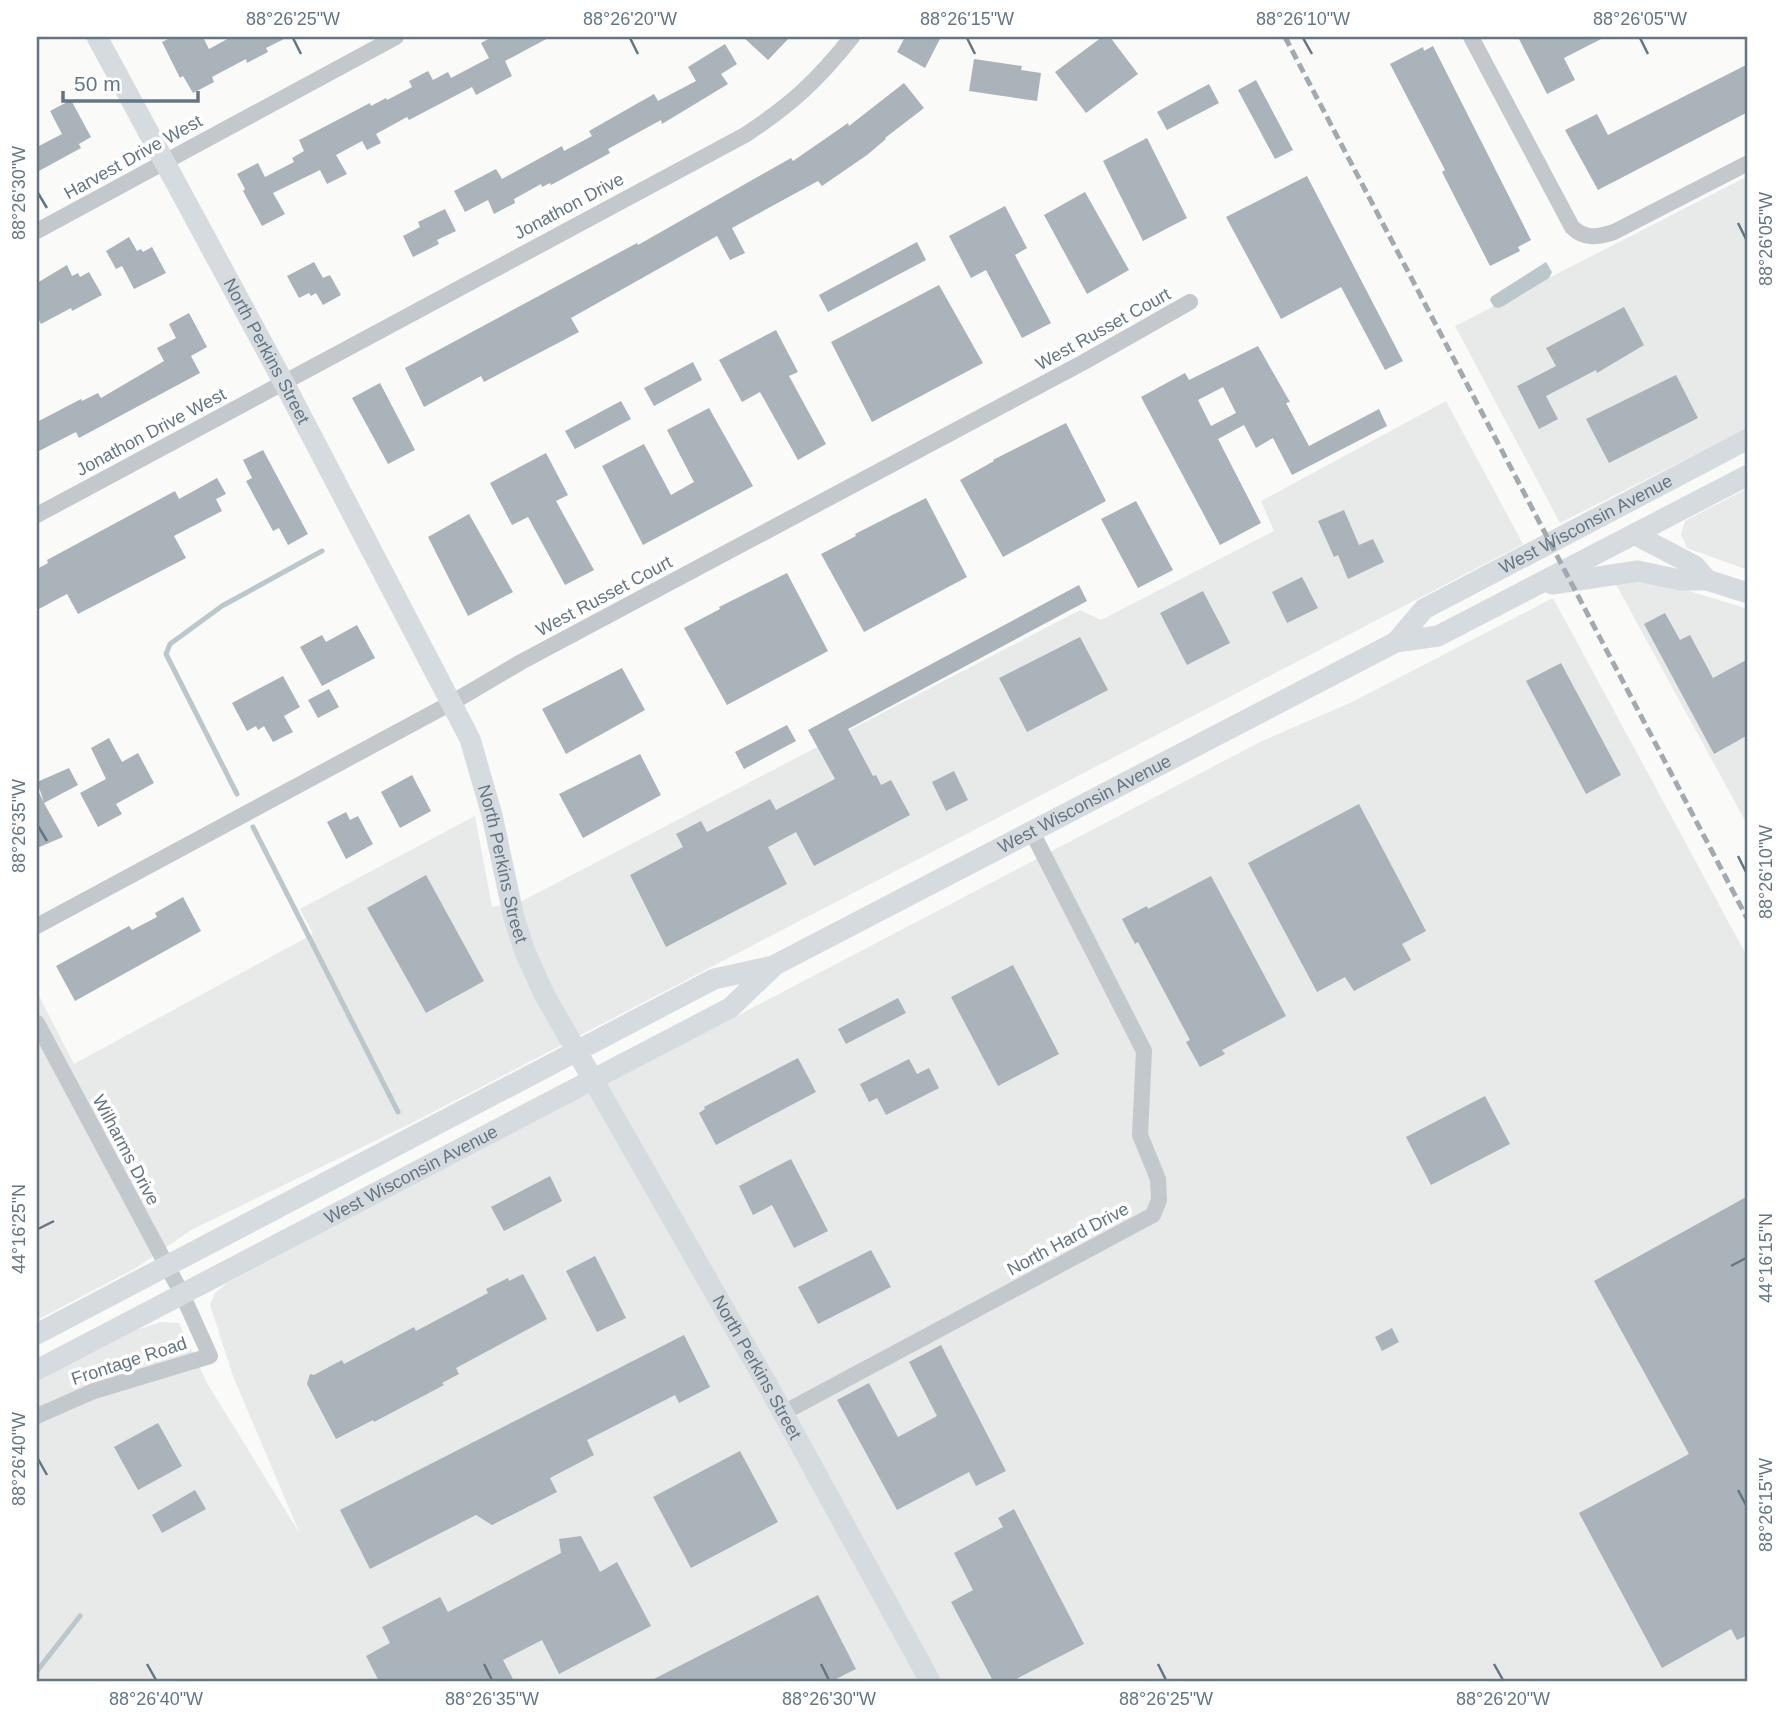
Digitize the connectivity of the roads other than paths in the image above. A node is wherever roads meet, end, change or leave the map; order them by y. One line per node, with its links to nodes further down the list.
1 (97, 37): 5 (main road, North Perkins Street)
2 (396, 37): 5 (street, Harvest Drive West)
3 (852, 37): 9 (street, Jonathon Drive)
4 (1471, 37): 6 (street)
5 (166, 161): 7 (street, Harvest Drive West); 9 (main road, North Perkins Street)
6 (1748, 163)
7 (37, 231)
8 (1190, 302): 21 (street, West Russet Court)
9 (284, 383): 14 (street, Jonathon Drive West); 21 (main road, North Perkins Street)
10 (1743, 442): 12 (main road); 13 (main road, West Wisconsin Avenue)
11 (1748, 475): 12 (main road, West Wisconsin Avenue)
12 (1699, 500): 15 (main road, West Wisconsin Avenue)
13 (1616, 508): 15 (main road); 20 (main road, West Wisconsin Avenue)
14 (37, 515)
15 (1634, 534): 16 (main road); 17 (main road); 18 (main road, West Wisconsin Avenue)
16 (1650, 574): 17 (main road); 18 (main road)
17 (1707, 580): 19 (main road)
18 (1533, 587): 20 (main road, West Wisconsin Avenue)
19 (1748, 593)
20 (1396, 642): 22 (main road, West Wisconsin Avenue)
21 (453, 702): 23 (street, West Russet Court); 26 (main road, North Perkins Street)
22 (1032, 832): 24 (main road, West Wisconsin Avenue); 32 (street, North Hard Drive)
23 (37, 926)
24 (773, 966): 26 (main road, West Wisconsin Avenue); 27 (main road, West Wisconsin Avenue)
25 (37, 1023): 28 (street, Wilharms Drive)
26 (577, 1052): 27 (main road, North Perkins Street); 28 (main road, West Wisconsin Avenue)
27 (593, 1079): 29 (main road, West Wisconsin Avenue); 32 (main road, North Perkins Street)
28 (168, 1266): 29 (street, Wilharms Drive); 30 (main road, West Wisconsin Avenue)
29 (183, 1294): 31 (main road, West Wisconsin Avenue); 33 (street, Frontage Road)
30 (37, 1334)
31 (37, 1370)
32 (783, 1413): 34 (main road, North Perkins Street)
33 (37, 1416)
34 (930, 1681)

